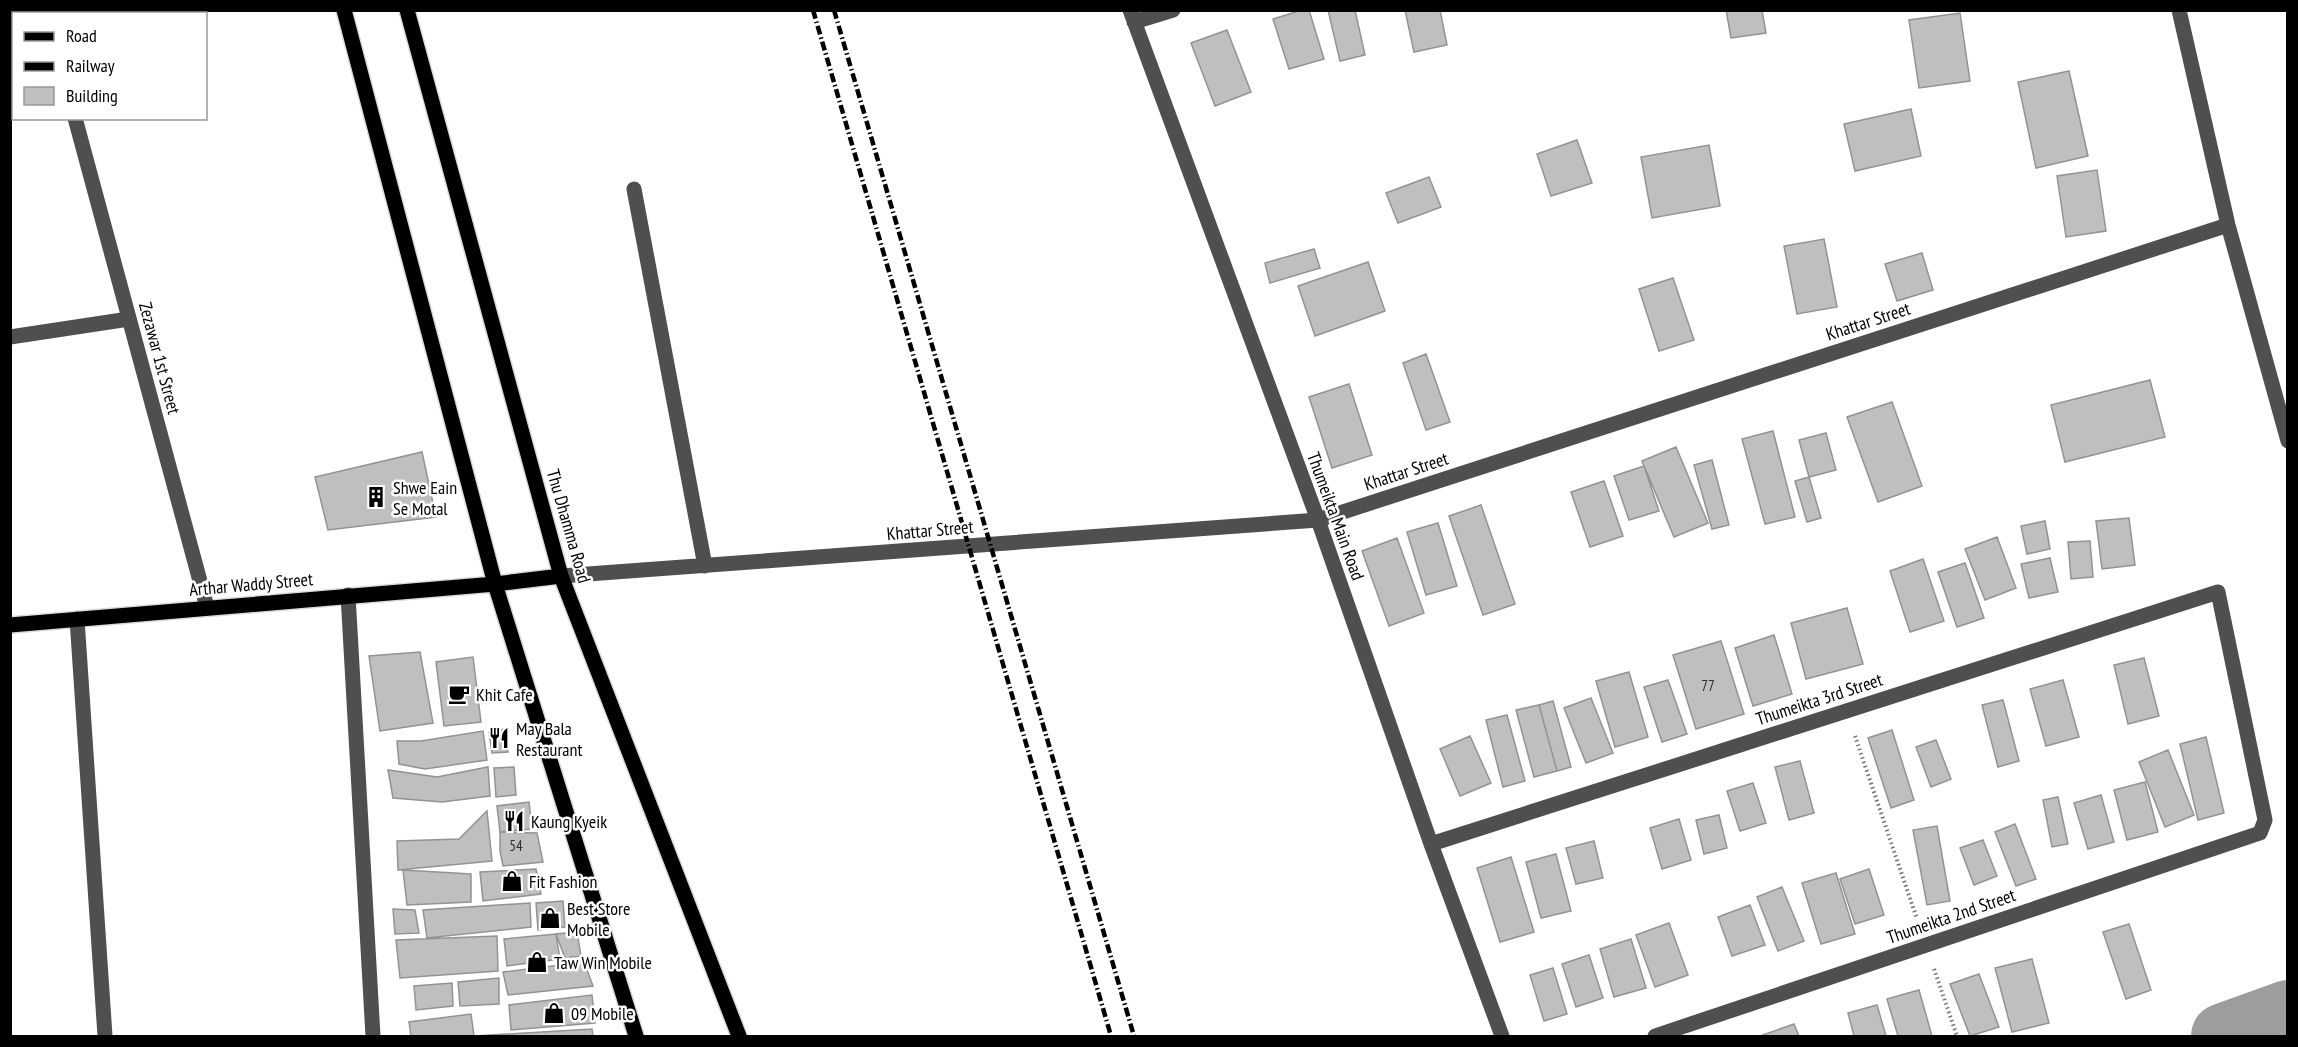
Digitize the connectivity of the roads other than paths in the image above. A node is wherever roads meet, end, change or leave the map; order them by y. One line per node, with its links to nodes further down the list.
1 (344, 10): 15 (main road)
2 (407, 10): 14 (main road, Thu Dhamma Road)
3 (1173, 10): 5 (street)
4 (2179, 10): 8 (street)
5 (1132, 16): 12 (street, Thumeikta Main Road)
6 (76, 120): 9 (street, Zezawar 1st Street)
7 (634, 189): 13 (street)
8 (2228, 225): 11 (street); 12 (street, Khattar Street)
9 (129, 319): 10 (street); 17 (street, Zezawar 1st Street)
10 (10, 337)
11 (2288, 441)
12 (1318, 520): 13 (street, Khattar Street); 21 (street, Thumeikta Main Road)
13 (705, 566): 14 (street, Khattar Street)
14 (561, 576): 15 (main road, Arthar Waddy Street); 25 (main road, Thu Dhamma Road)
15 (495, 584): 16 (main road, Arthar Waddy Street); 24 (main road)
16 (348, 595): 17 (main road, Arthar Waddy Street); 23 (street)
17 (207, 607): 18 (main road, Arthar Waddy Street)
18 (77, 619): 19 (main road, Arthar Waddy Street); 22 (street)
19 (10, 624)
20 (2260, 832): 21 (street, Thumeikta 3rd Street); 27 (street, Thumeikta 2nd Street)
21 (1431, 844): 26 (street, Thumeikta Main Road)
22 (105, 1036)
23 (373, 1036)
24 (636, 1036)
25 (739, 1036)
26 (1502, 1036)
27 (1655, 1036)

